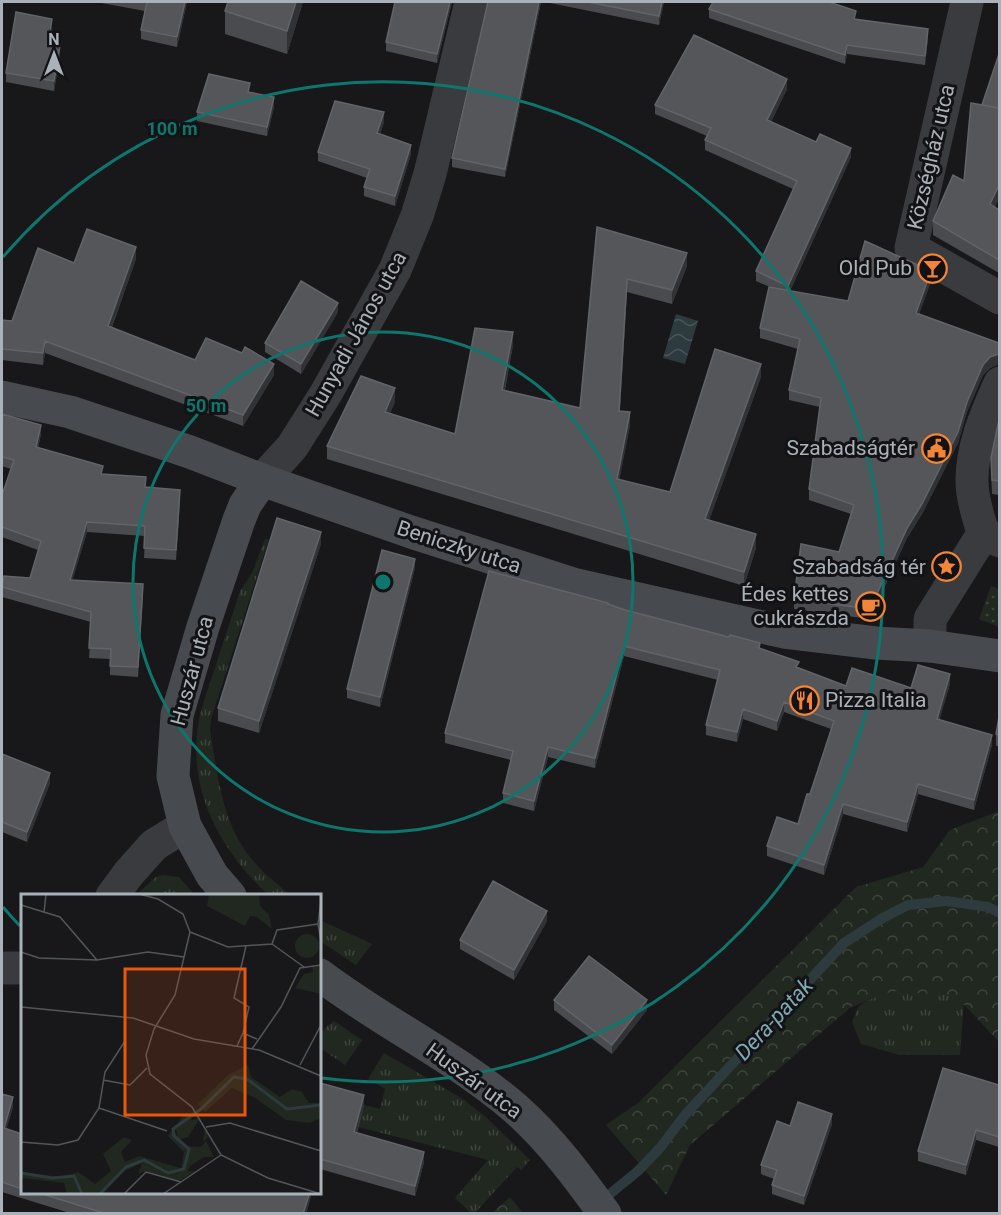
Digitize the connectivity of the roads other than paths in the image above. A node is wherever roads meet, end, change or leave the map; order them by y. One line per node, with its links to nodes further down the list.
1 (471, 2): 6 (street, Hunyadi János utca)
2 (967, 2): 3 (street, Községház utca)
3 (999, 298)
4 (999, 383): 7 (street)
5 (2, 397): 6 (main road, Beniczky utca)
6 (262, 480): 8 (main road, Beniczky utca); 10 (main road, Huszár utca)
7 (991, 538): 8 (street)
8 (930, 646): 9 (main road)
9 (999, 656)
10 (185, 826): 11 (street); 12 (main road, Huszár utca)
11 (113, 894)
12 (228, 894)
13 (2, 968): 14 (street)
14 (21, 968)
15 (321, 976): 16 (main road, Huszár utca)
16 (605, 1214)

